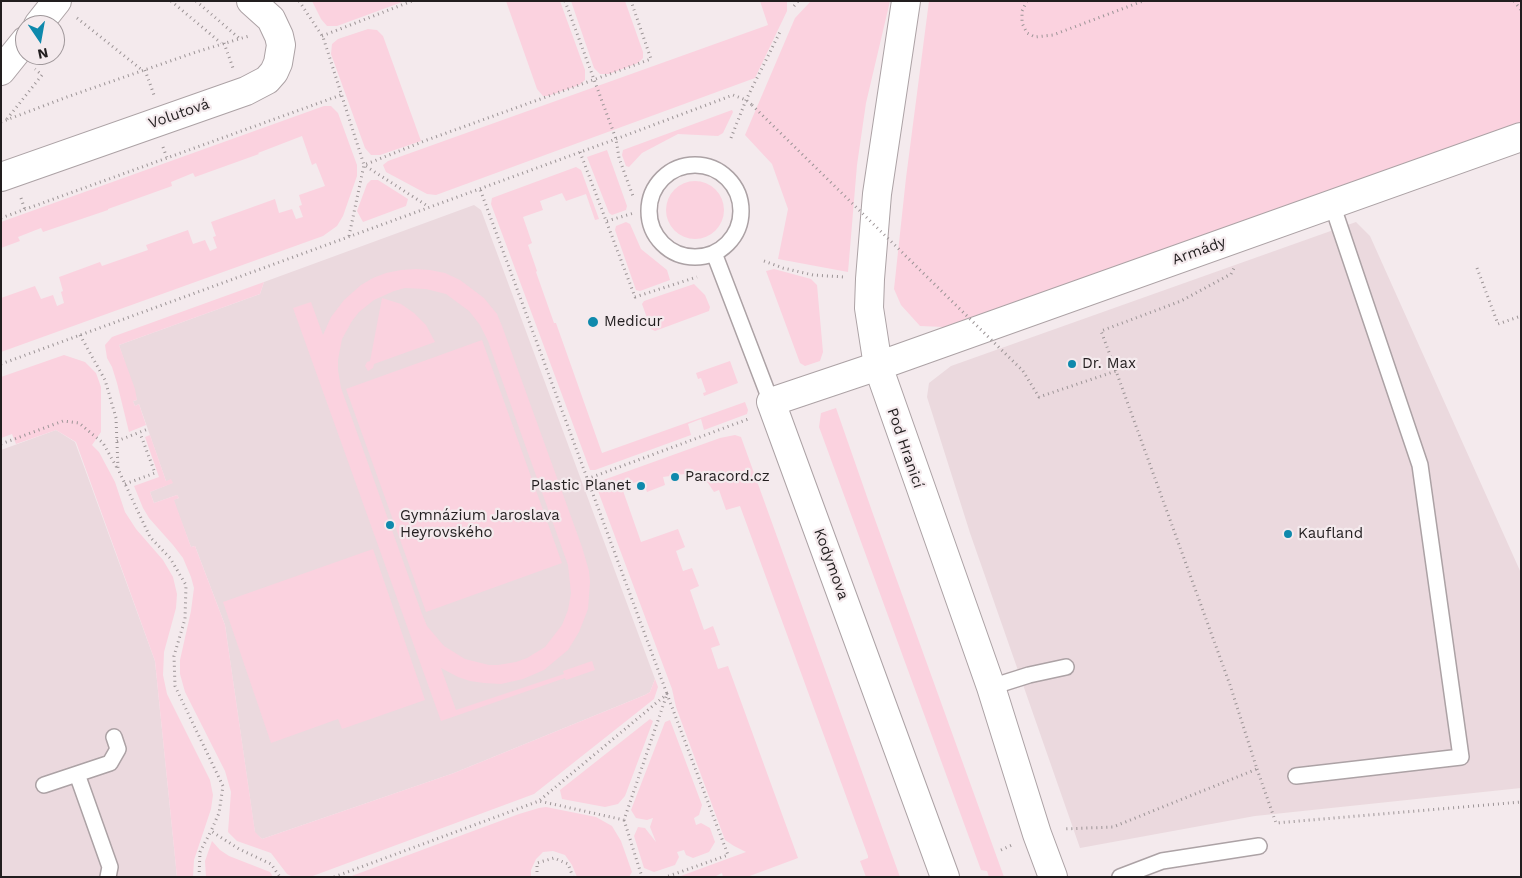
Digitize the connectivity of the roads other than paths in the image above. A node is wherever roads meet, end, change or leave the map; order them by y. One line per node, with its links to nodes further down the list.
1 (251, 1): 8 (street, Volutová)
2 (906, 1): 11 (street, Pod Hranicí)
3 (56, 2): 4 (street)
4 (46, 15)
5 (15, 54): 6 (street)
6 (1, 71)
7 (1521, 137): 9 (street, Armády)
8 (1, 177)
9 (1332, 204): 11 (street, Armády); 17 (lane)
10 (714, 252): 10 (lane); 12 (lane, Kodymova)
11 (878, 366): 12 (street, Armády); 14 (street, Pod Hranicí)
12 (773, 405): 21 (street, Kodymova)
13 (1066, 667): 14 (lane)
14 (990, 687): 22 (street, Pod Hranicí)
15 (114, 737): 16 (lane)
16 (77, 774): 18 (lane); 20 (lane)
17 (1296, 776)
18 (44, 784)
19 (1259, 846): 23 (lane)
20 (108, 877)
21 (944, 877)
22 (1053, 877)
23 (1120, 877)

